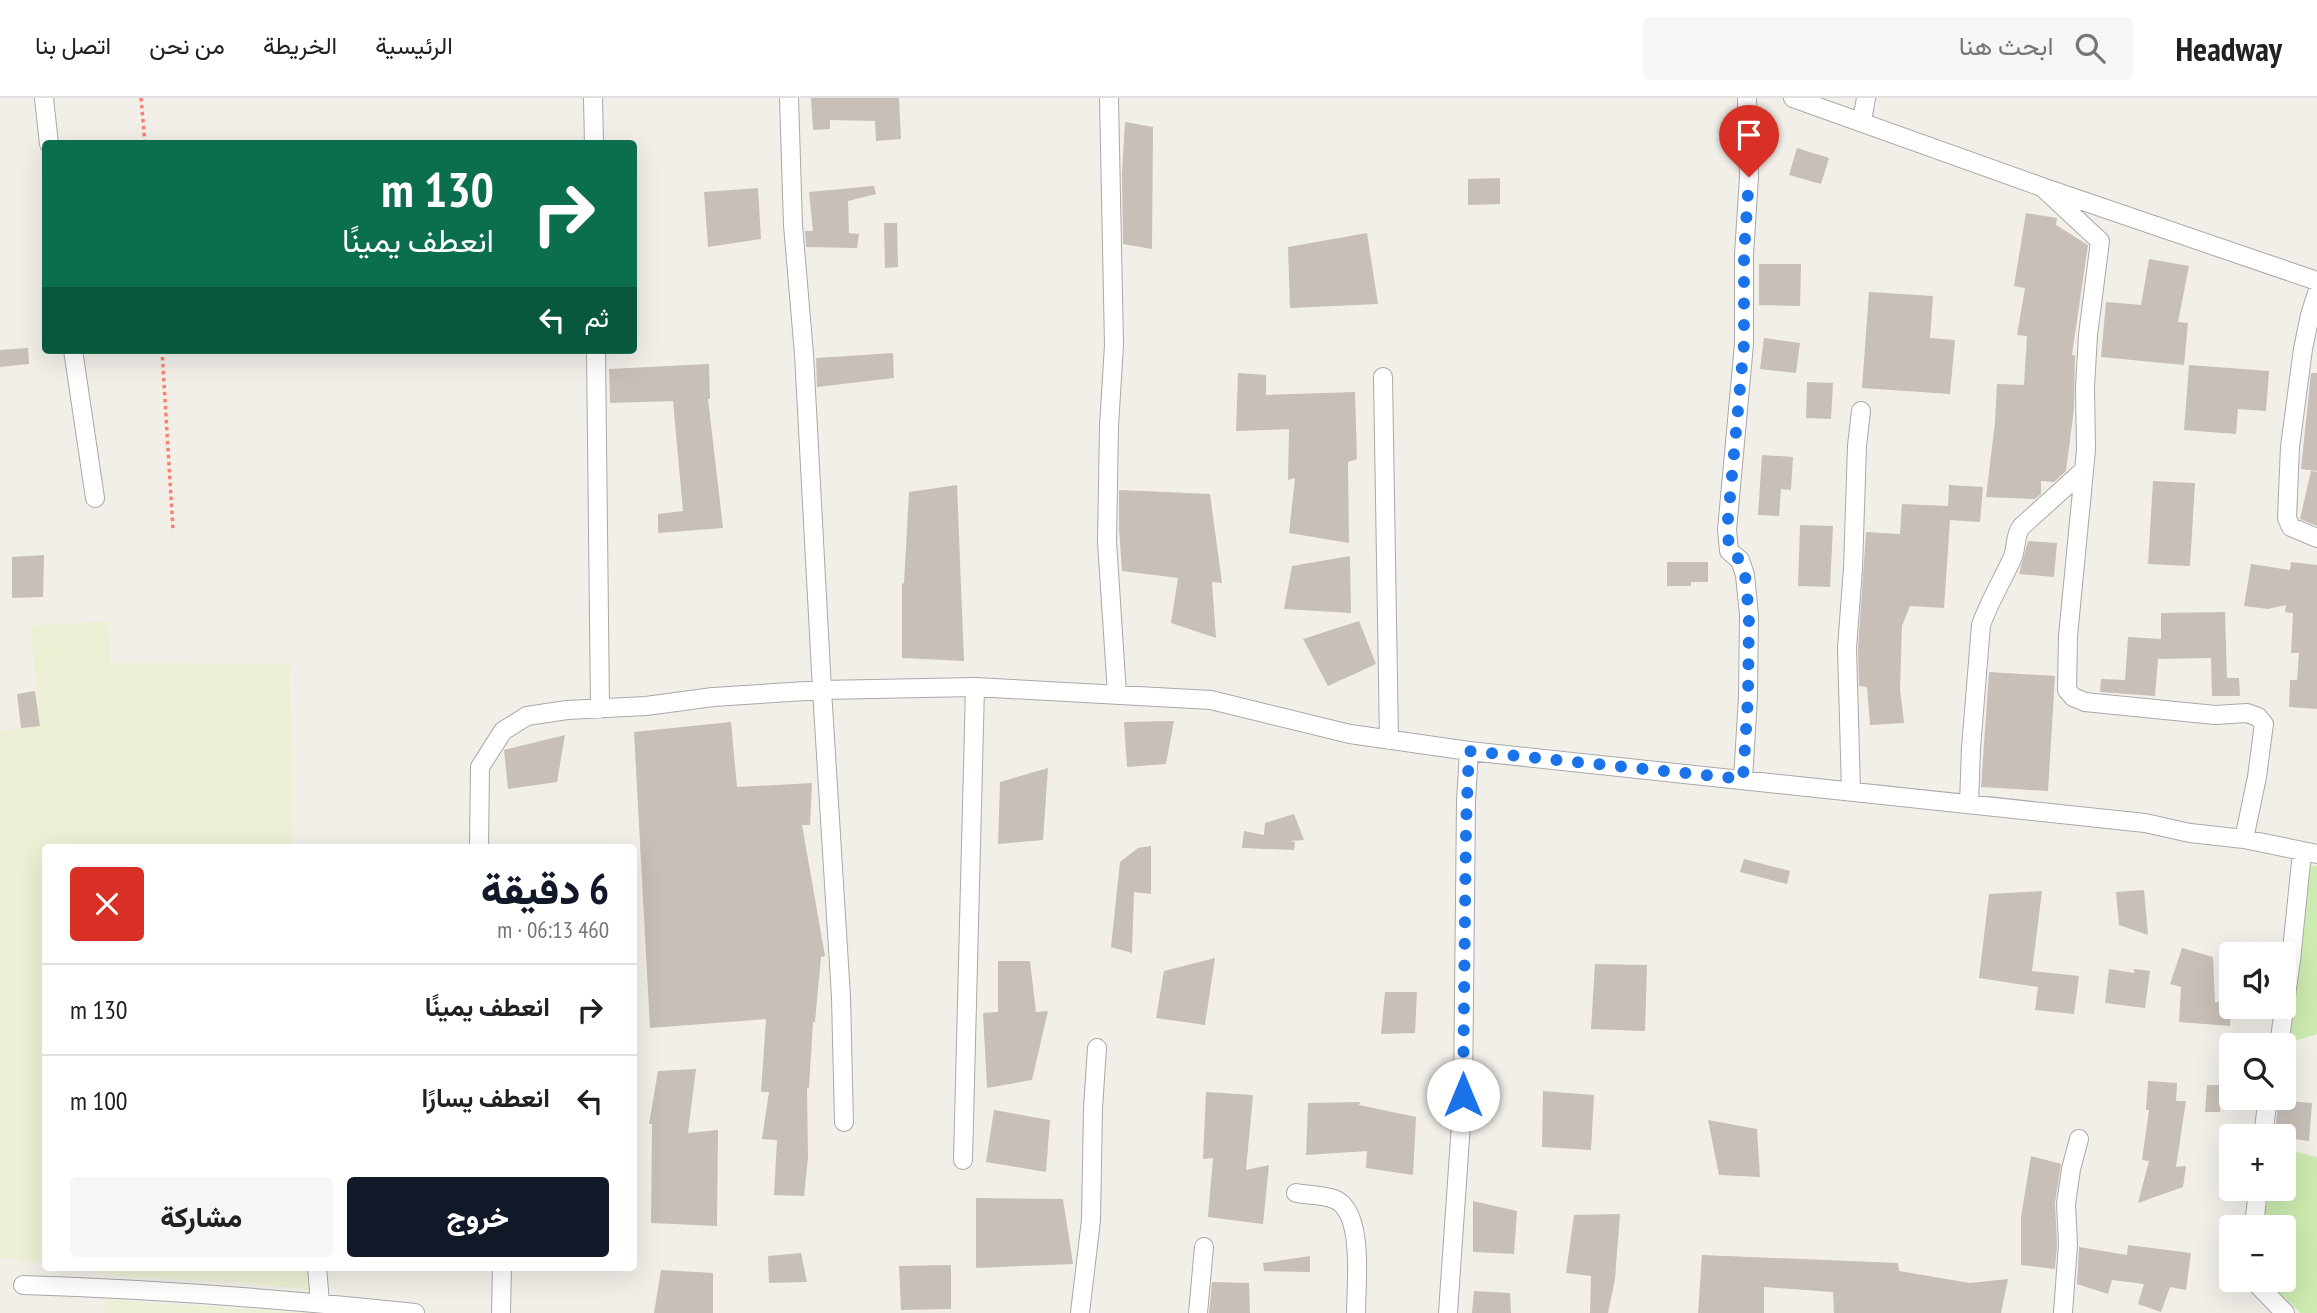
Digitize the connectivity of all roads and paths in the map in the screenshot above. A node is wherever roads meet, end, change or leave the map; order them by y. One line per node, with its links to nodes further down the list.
1 (44, 98): 10 (street)
2 (141, 98): 11 (path)
3 (593, 98): 12 (street)
4 (789, 98): 26 (street)
5 (1109, 98): 27 (street)
6 (1747, 98): 31 (street)
7 (1793, 98): 9 (street)
8 (1866, 98): 9 (street)
9 (1862, 121): 13 (street)
10 (49, 140)
11 (145, 140)
12 (594, 140)
13 (2042, 187): 14 (street); 21 (street)
14 (2317, 281)
15 (2317, 293): 24 (street)
16 (74, 354): 22 (street)
17 (162, 354): 23 (path)
18 (596, 354): 28 (street)
19 (1383, 377): 29 (street)
20 (1861, 411): 32 (street)
21 (2083, 471): 33 (street); 34 (street)
22 (95, 498)
23 (173, 530)
24 (2317, 538)
25 (975, 687): 26 (street); 27 (street); 41 (street)
26 (821, 690): 28 (street); 39 (street)
27 (1117, 694): 29 (street)
28 (600, 709): 35 (street)
29 (1389, 740): 30 (street)
30 (1469, 751): 31 (street); 54 (street)
31 (1743, 779): 32 (street)
32 (1851, 791): 33 (street)
33 (1969, 804): 34 (street)
34 (2244, 839): 36 (street)
35 (479, 844)
36 (2309, 853): 37 (street)
37 (2281, 1033)
38 (1097, 1048): 51 (street)
39 (844, 1122)
40 (2079, 1139): 55 (street)
41 (963, 1160)
42 (1296, 1193): 53 (street)
43 (1204, 1247): 52 (street)
44 (317, 1271): 48 (street)
45 (502, 1271): 50 (street)
46 (23, 1286): 48 (street)
47 (2265, 1292): 56 (street)
48 (320, 1303): 49 (street)
49 (415, 1313)
50 (501, 1313)
51 (1080, 1313)
52 (1198, 1313)
53 (1356, 1313)
54 (1448, 1313)
55 (2063, 1313)
56 (2285, 1313)

